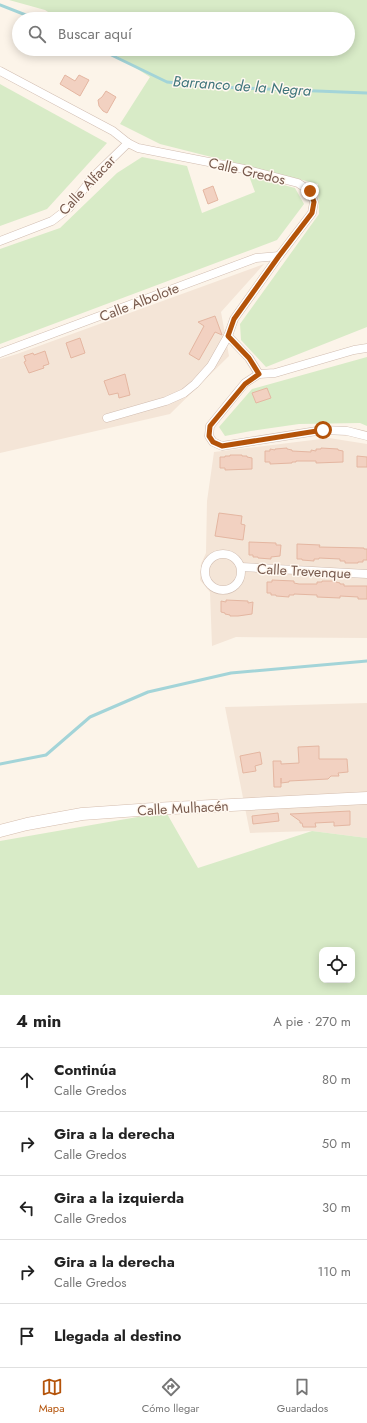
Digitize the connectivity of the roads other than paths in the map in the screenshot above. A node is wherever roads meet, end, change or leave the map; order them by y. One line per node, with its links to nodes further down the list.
1 (0, 71): 2 (street, Calle Gredos)
2 (128, 143): 3 (street, Calle Alfacar); 4 (street, Calle Gredos)
3 (0, 241)
4 (279, 256): 5 (street, Calle Gredos); 7 (street, Calle Albolote)
5 (228, 336): 8 (street); 9 (street, Calle Gredos)
6 (367, 348): 8 (street)
7 (0, 353)
8 (259, 374): 10 (street)
9 (107, 418)
10 (367, 436)
11 (241, 568): 11 (street, Calle Trevenque); 12 (street, Calle Trevenque)
12 (367, 574)
13 (367, 798): 14 (street, Calle Mulhacén)
14 (0, 831)

